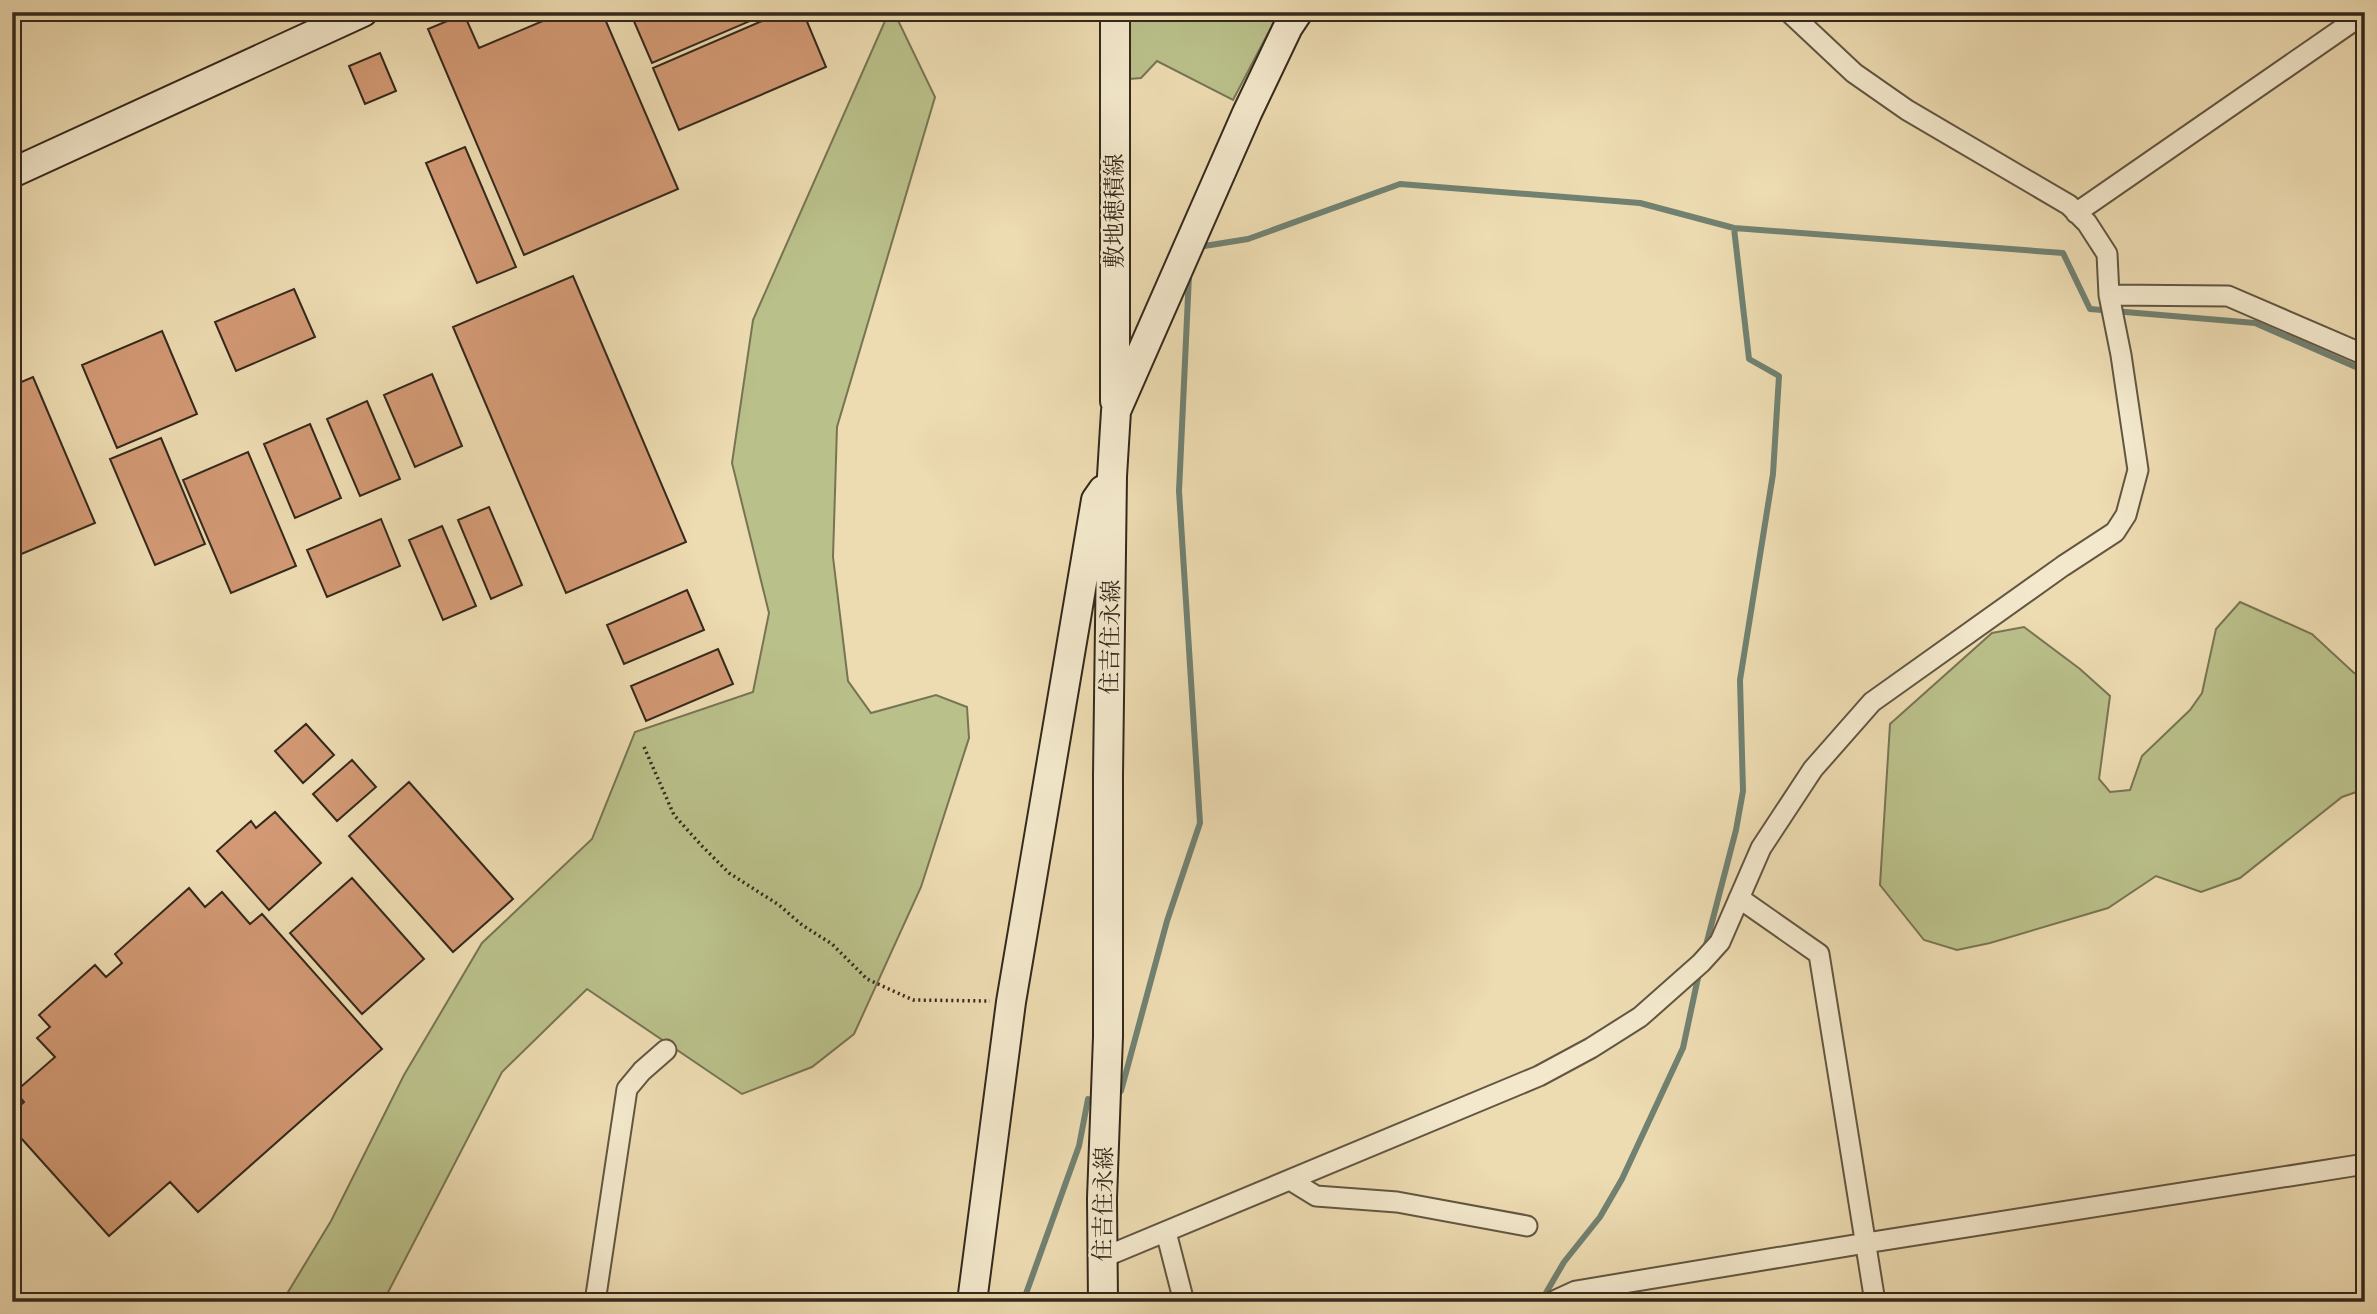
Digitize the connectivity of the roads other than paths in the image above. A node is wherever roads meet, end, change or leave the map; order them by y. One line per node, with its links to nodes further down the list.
1 (363, 12): 6 (main road)
2 (1115, 12): 10 (main road, 敷地穂積線)
3 (1298, 12): 10 (main road, 住吉住永線)
4 (1789, 12): 7 (street)
5 (2365, 13): 7 (street)
6 (12, 173)
7 (2076, 213): 8 (street)
8 (2109, 295): 9 (street); 12 (street)
9 (2365, 355)
10 (1116, 411): 11 (main road, 住吉住永線)
11 (1112, 476): 19 (main road, 住吉住永線); 21 (main road)
12 (1739, 898): 15 (street); 18 (street)
13 (666, 1050): 20 (street)
14 (2365, 1164): 18 (street)
15 (1290, 1180): 16 (street); 17 (street)
16 (1527, 1226)
17 (1167, 1231): 19 (street); 23 (street)
18 (1866, 1242): 24 (street); 25 (street)
19 (1102, 1258): 22 (main road, 住吉住永線)
20 (594, 1302)
21 (972, 1302)
22 (1103, 1302)
23 (1184, 1302)
24 (1552, 1302)
25 (1875, 1302)

